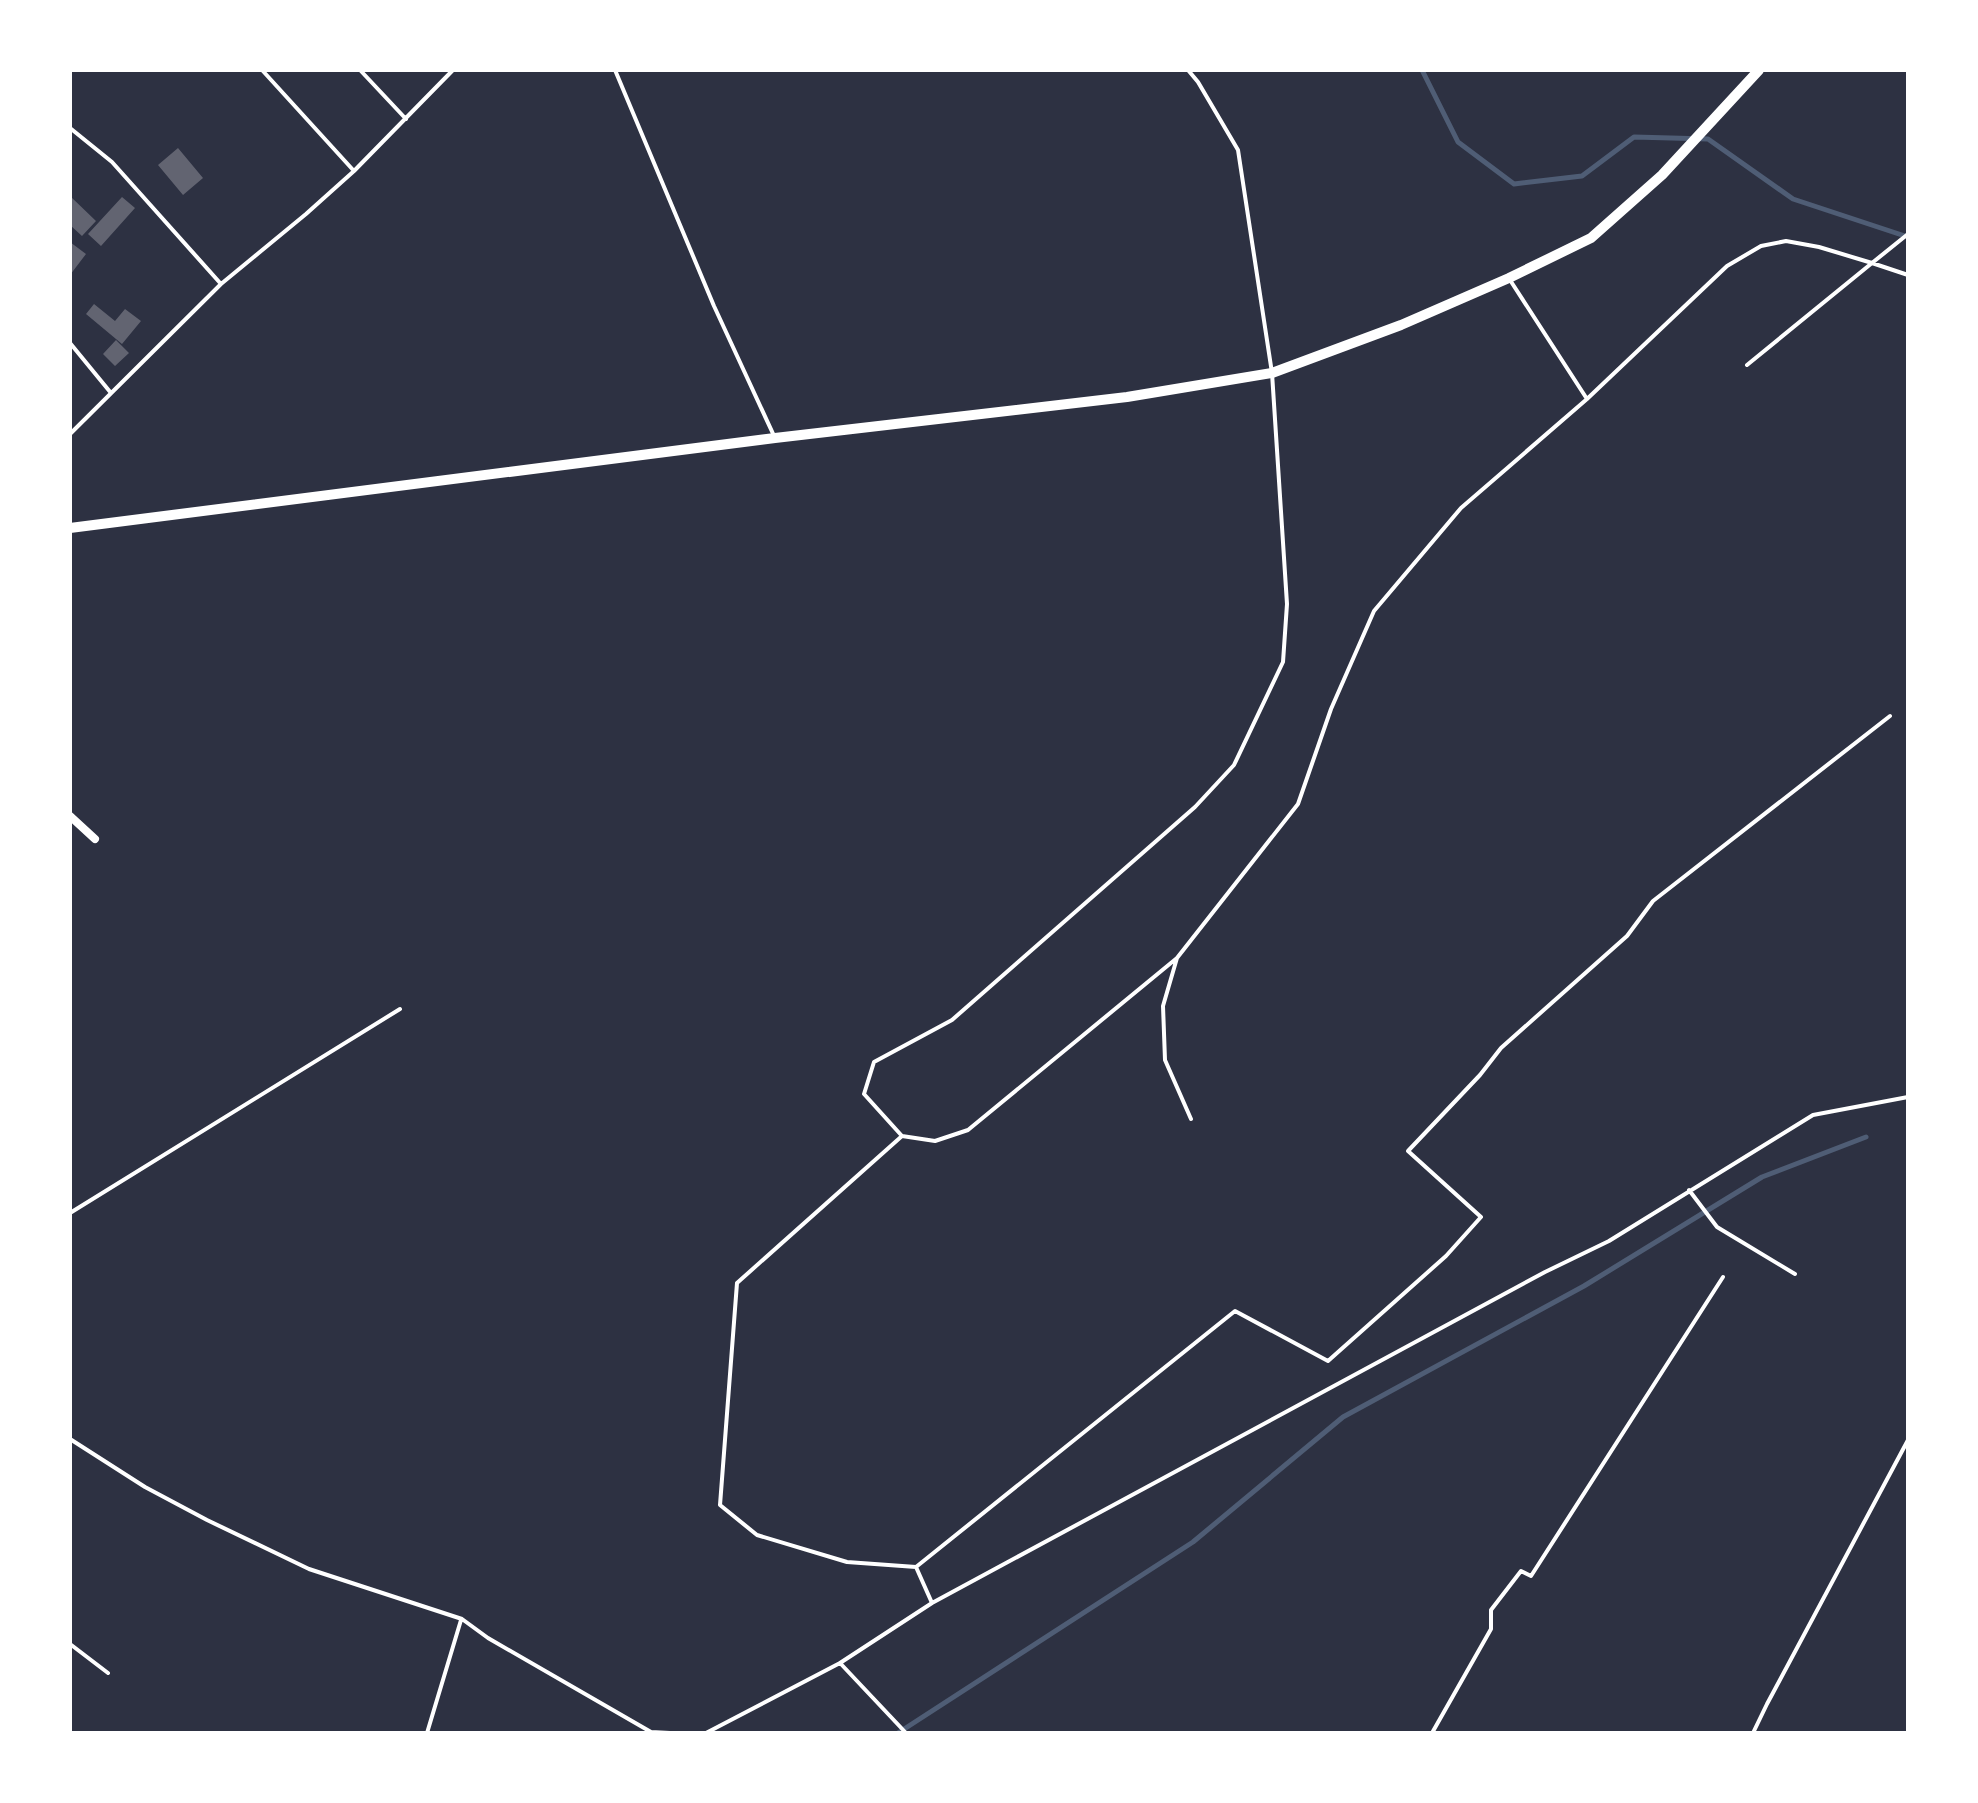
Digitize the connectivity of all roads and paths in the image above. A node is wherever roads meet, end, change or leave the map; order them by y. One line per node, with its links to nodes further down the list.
1 (262, 70): 9 (lane)
2 (360, 70): 7 (lane)
3 (453, 70): 7 (lane)
4 (615, 70): 21 (lane)
5 (1188, 70): 17 (lane)
6 (1759, 70): 13 (street)
7 (406, 119): 9 (lane)
8 (70, 128): 14 (lane)
9 (354, 171): 14 (lane)
10 (1908, 234): 11 (lane)
11 (1872, 263): 12 (lane); 16 (lane); 19 (lane)
12 (1908, 275)
13 (1509, 278): 17 (street); 19 (lane)
14 (221, 284): 18 (lane)
15 (70, 343): 18 (lane)
16 (1747, 365)
17 (1272, 373): 21 (street); 30 (lane)
18 (111, 393): 20 (lane)
19 (1587, 399): 26 (lane)
20 (70, 434)
21 (775, 438): 22 (street)
22 (70, 528)
23 (1890, 716): 37 (lane)
24 (70, 816): 25 (street)
25 (95, 839)
26 (1177, 958): 29 (lane); 30 (lane)
27 (400, 1009): 32 (lane)
28 (1908, 1097): 31 (lane)
29 (1191, 1119)
30 (902, 1136): 37 (lane)
31 (1689, 1189): 33 (lane); 38 (lane)
32 (70, 1213)
33 (1795, 1274)
34 (1723, 1277): 47 (lane)
35 (70, 1439): 39 (lane)
36 (1908, 1440): 48 (lane)
37 (916, 1567): 38 (lane)
38 (932, 1603): 41 (lane)
39 (462, 1619): 43 (lane); 44 (lane)
40 (70, 1644): 42 (lane)
41 (840, 1663): 45 (lane); 46 (lane)
42 (108, 1673)
43 (427, 1733)
44 (670, 1733)
45 (706, 1733)
46 (906, 1733)
47 (1432, 1733)
48 (1753, 1733)

